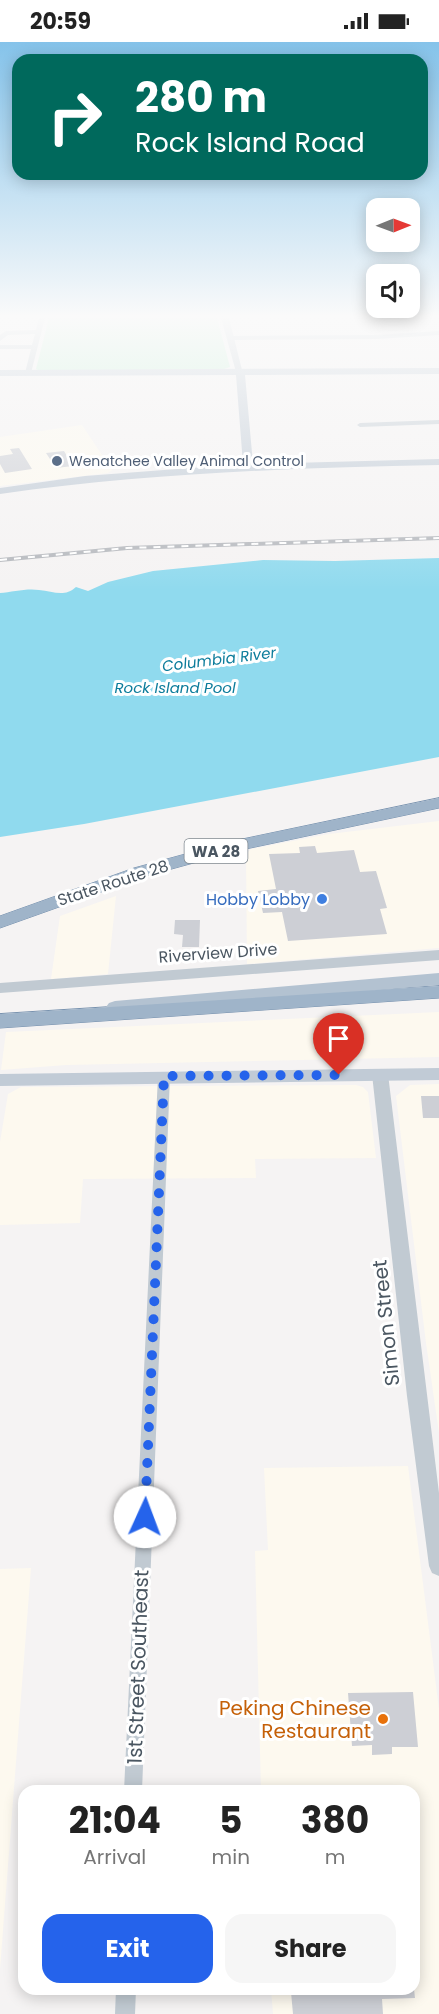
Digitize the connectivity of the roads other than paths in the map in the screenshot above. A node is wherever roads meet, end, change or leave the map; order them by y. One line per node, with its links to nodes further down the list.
1 (243, 406): 5 (main road)
2 (439, 422): 3 (street)
3 (360, 424)
4 (439, 462): 5 (main road)
5 (248, 467): 6 (main road)
6 (0, 491)
7 (439, 803): 8 (highway, State Route 28 / WA 28)
8 (0, 922)
9 (439, 955): 11 (street, Riverview Drive)
10 (439, 979): 13 (main road)
11 (0, 988)
12 (439, 992): 13 (highway)
13 (28, 1019): 14 (highway)
14 (0, 1021)
15 (380, 1074): 16 (main road); 17 (main road); 19 (street, Simon Street)
16 (439, 1074)
17 (164, 1076): 18 (main road); 20 (street, 1st Street Southeast)
18 (0, 1080)
19 (439, 1566)
20 (133, 1785)
21 (126, 1995): 22 (street)
22 (124, 2014)

